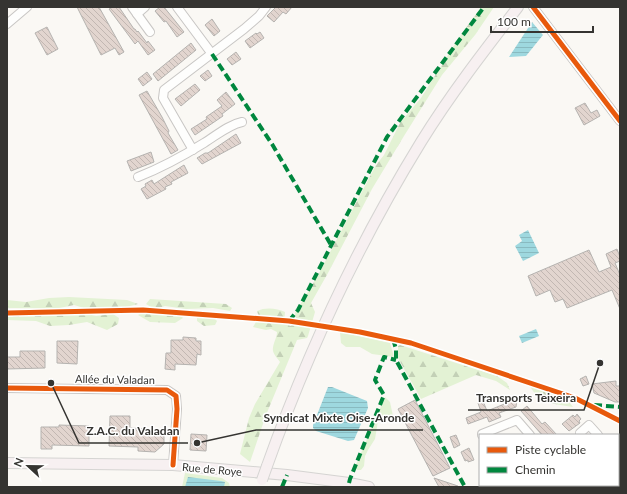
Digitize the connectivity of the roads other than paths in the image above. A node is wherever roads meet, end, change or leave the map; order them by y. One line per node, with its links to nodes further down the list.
1 (27, 7): 8 (street)
2 (145, 7): 7 (street)
3 (177, 7): 10 (street)
4 (266, 7): 10 (street)
5 (533, 7): 11 (street)
6 (517, 8): 22 (main road, bridge)
7 (134, 10): 9 (street)
8 (7, 24)
9 (150, 32)
10 (212, 54): 13 (street)
11 (620, 121)
12 (242, 122): 13 (street)
13 (193, 150): 14 (street)
14 (138, 177)
15 (7, 388): 21 (street, Allée du Valadan)
16 (580, 433): 19 (street)
17 (482, 434): 18 (street)
18 (529, 434)
19 (597, 434)
20 (7, 463): 21 (main road, Rue de Roye)
21 (174, 465): 23 (main road, Rue de Roye)
22 (260, 484)
23 (369, 487)

